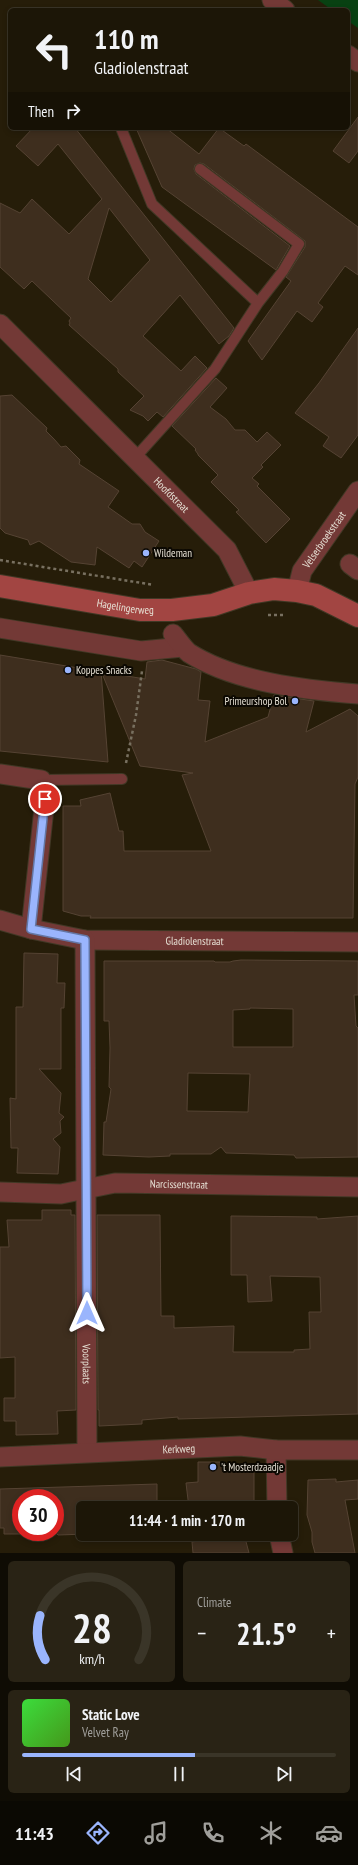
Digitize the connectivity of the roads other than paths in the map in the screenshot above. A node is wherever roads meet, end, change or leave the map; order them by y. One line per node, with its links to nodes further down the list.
1 (272, 0): 2 (street)
2 (283, 8)
3 (122, 130): 5 (lane)
4 (200, 169): 5 (lane)
5 (258, 303): 7 (lane)
6 (0, 324): 7 (street, Hoofdstraat)
7 (134, 459): 11 (street, Hoofdstraat)
8 (358, 491): 10 (street, Velserbroekstraat)
9 (0, 586): 11 (main road, Hagelingerweg)
10 (297, 591): 11 (main road); 12 (main road)
11 (249, 593)
12 (358, 616)
13 (0, 629): 14 (street)
14 (358, 694)
15 (0, 774): 17 (street)
16 (122, 779): 17 (lane)
17 (42, 780): 19 (street)
18 (0, 920): 19 (street, Gladiolenstraat)
19 (31, 929): 20 (street, Gladiolenstraat)
20 (85, 940): 21 (street, Gladiolenstraat); 23 (street, Voorplaats)
21 (358, 942)
22 (358, 1187): 23 (street, Narcissenstraat)
23 (86, 1189): 24 (street, Narcissenstraat); 27 (street, Voorplaats)
24 (0, 1192)
25 (276, 1450): 26 (street, Kerkweg); 27 (street, Kerkweg); 29 (street)
26 (358, 1450)
27 (87, 1452): 28 (street, Kerkweg)
28 (0, 1457)
29 (277, 1501)
30 (280, 1541): 31 (street)
31 (283, 1553)

